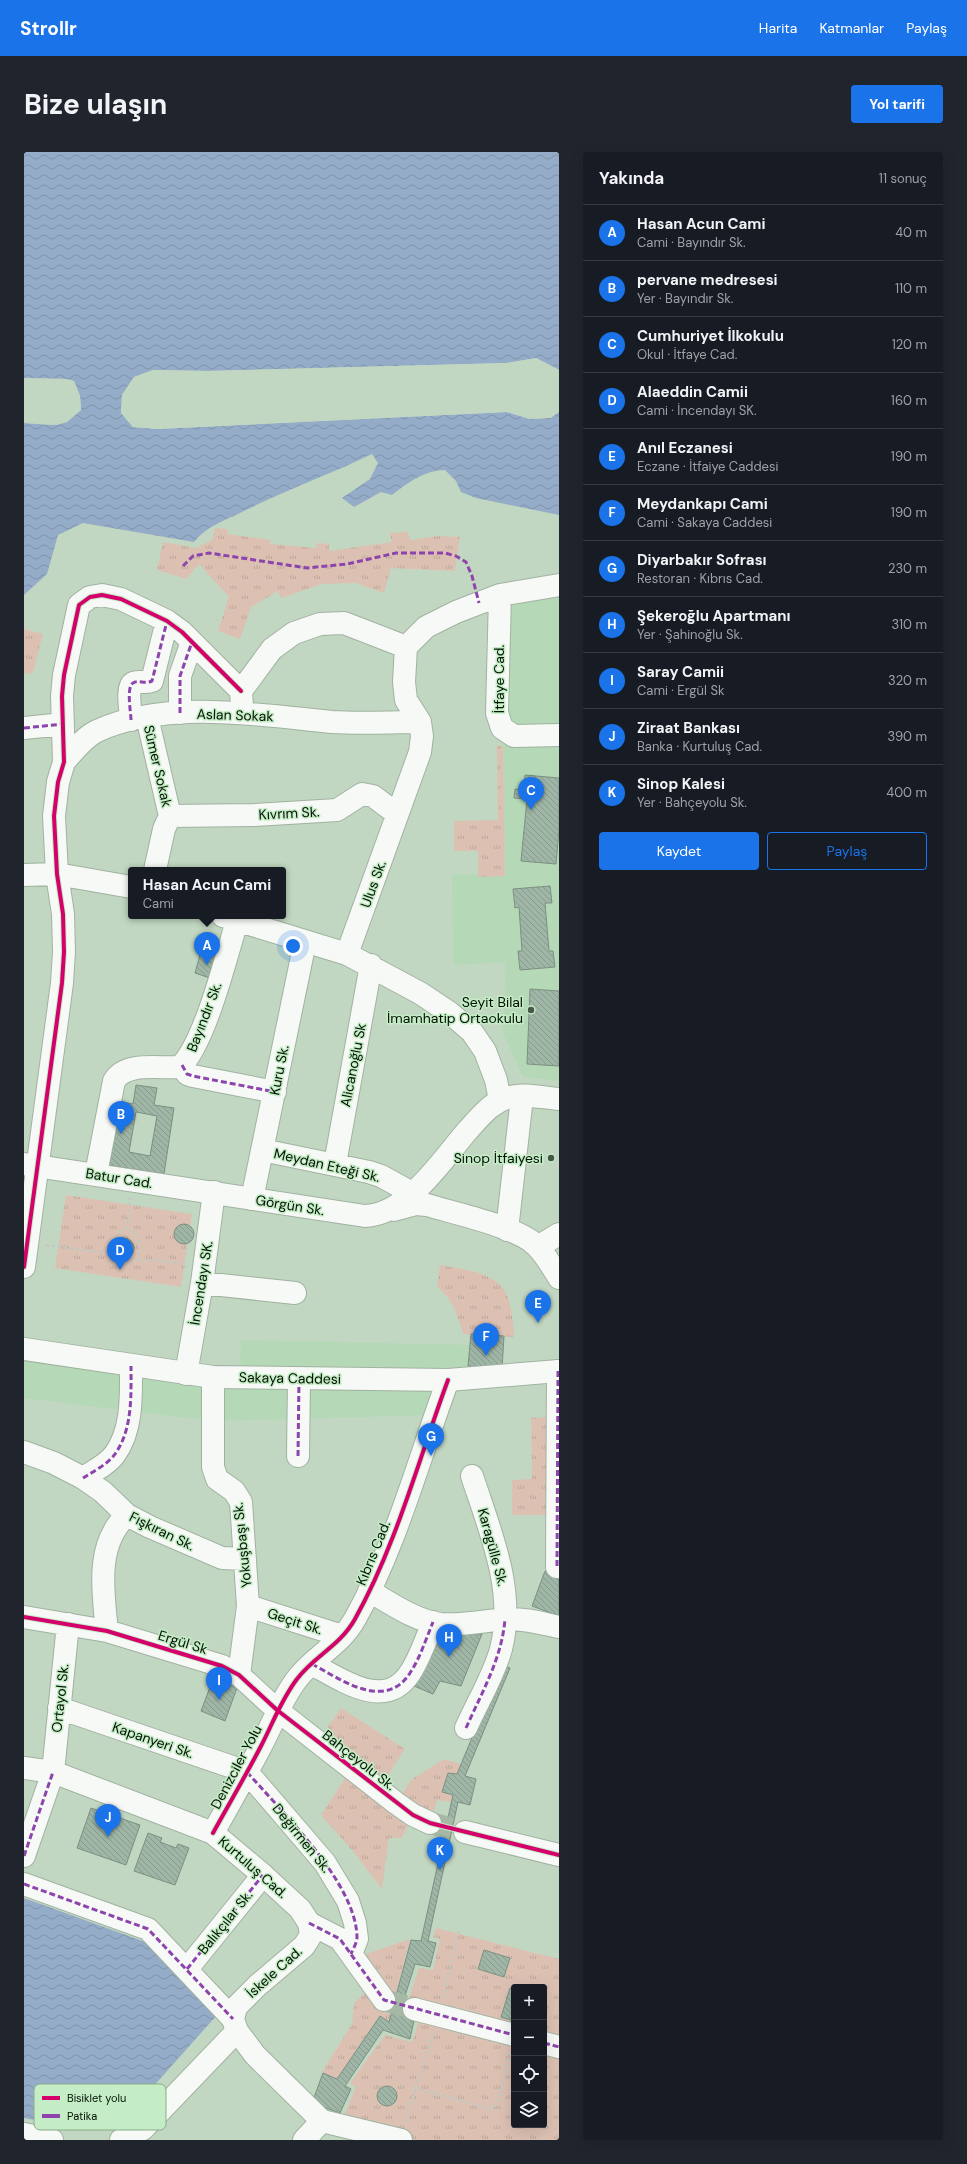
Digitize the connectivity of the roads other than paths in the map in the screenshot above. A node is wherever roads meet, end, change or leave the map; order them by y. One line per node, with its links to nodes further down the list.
1 (559, 585): 2 (main road)
2 (500, 594): 5 (main road); 13 (main road, İtfaye Cad.)
3 (167, 621): 4 (main road); 9 (main road, Sümer Sokak); 11 (main road)
4 (192, 642): 6 (main road); 7 (main road)
5 (406, 647): 6 (main road); 10 (main road)
6 (241, 691): 8 (main road)
7 (180, 713): 8 (main road, Aslan Sokak); 9 (main road, Aslan Sokak)
8 (243, 713): 10 (main road, Aslan Sokak)
9 (139, 718): 14 (main road, Aslan Sokak); 16 (main road, Sümer Sokak)
10 (420, 722): 15 (main road, Ulus Sk.)
11 (63, 724): 12 (main road); 14 (main road)
12 (24, 728)
13 (559, 735)
14 (64, 762): 18 (main road)
15 (397, 814): 16 (main road, Kıvrım Sk.); 24 (main road, Ulus Sk.)
16 (170, 816): 17 (main road)
17 (156, 867)
18 (56, 874): 19 (main road); 20 (main road); 32 (main road)
19 (24, 875)
20 (128, 886)
21 (230, 919): 26 (main road, Bayındır Sk.)
22 (233, 919): 23 (main road)
23 (305, 942): 24 (main road); 27 (main road, Kuru Sk.)
24 (347, 954): 25 (main road)
25 (371, 966): 29 (main road); 33 (main road, Alicanoğlu Sk)
26 (182, 1065): 27 (main road); 34 (main road, Bayındır Sk.)
27 (275, 1092): 31 (main road, Kuru Sk.)
28 (522, 1097): 29 (main road); 30 (main road); 39 (main road)
29 (500, 1100): 36 (main road)
30 (559, 1100)
31 (262, 1150): 33 (main road, Meydan Eteği Sk.); 37 (main road, Kuru Sk.)
32 (30, 1164): 34 (main road, Batur Cad.); 40 (main road)
33 (335, 1164): 36 (main road, Meydan Eteği Sk.)
34 (96, 1174): 35 (main road, Batur Cad.)
35 (214, 1192): 37 (main road, Görgün Sk.); 45 (main road, İncendayı SK.)
36 (412, 1193): 38 (main road)
37 (252, 1199): 38 (main road, Görgün Sk.)
38 (375, 1215): 39 (main road)
39 (507, 1230): 42 (main road)
40 (27, 1233): 43 (main road)
41 (559, 1234): 42 (main road)
42 (533, 1243): 44 (main road)
43 (24, 1267)
44 (559, 1278)
45 (202, 1283): 46 (main road); 50 (main road, İncendayı SK.)
46 (295, 1293)
47 (24, 1349): 48 (main road, Sakaya Caddesi)
48 (131, 1366): 50 (main road, Sakaya Caddesi); 57 (main road)
49 (559, 1369): 53 (main road, Sakaya Caddesi); 60 (main road)
50 (186, 1374): 51 (main road, Sakaya Caddesi)
51 (213, 1377): 52 (main road, Sakaya Caddesi); 59 (main road, Yokuşbaşı Sk.)
52 (299, 1378): 53 (main road, Sakaya Caddesi); 55 (main road)
53 (448, 1380): 61 (main road, Kıbrıs Cad.)
54 (24, 1452): 57 (main road, Fışkıran Sk.)
55 (298, 1456)
56 (472, 1476): 64 (main road, Karagülle Sk.)
57 (83, 1478): 58 (main road, Fışkıran Sk.)
58 (127, 1515): 59 (main road, Fışkıran Sk.); 68 (main road)
59 (245, 1559): 62 (main road, Yokuşbaşı Sk.)
60 (559, 1567)
61 (369, 1591): 65 (main road); 69 (main road, Kıbrıs Cad.)
62 (248, 1606): 69 (main road, Geçit Sk.); 71 (main road, Yokuşbaşı Sk.)
63 (24, 1617): 66 (main road, Ergül Sk)
64 (505, 1619): 65 (main road); 67 (main road); 74 (main road, Karagülle Sk.)
65 (433, 1622): 70 (main road)
66 (68, 1624): 68 (main road, Ergül Sk); 72 (main road, Ortayol Sk.)
67 (559, 1627)
68 (107, 1631): 71 (main road, Ergül Sk)
69 (342, 1636): 70 (main road, Kıbrıs Cad.)
70 (312, 1664): 73 (main road, Kıbrıs Cad.)
71 (239, 1675): 73 (main road, Ergül Sk)
72 (59, 1708): 76 (main road, Ortayol Sk.); 77 (main road, Kapanyeri Sk.)
73 (277, 1710): 77 (main road, Denizciler Yolu); 78 (main road, Bahçeyolu Sk.)
74 (466, 1728)
75 (24, 1768): 76 (main road, Kurtuluş Cad.)
76 (53, 1772): 80 (main road, Kurtuluş Cad.); 82 (main road, Ortayol Sk.)
77 (247, 1772): 80 (main road, Denizciler Yolu); 86 (main road, Değirmen Sk.)
78 (430, 1823)
79 (465, 1832): 81 (main road)
80 (213, 1833): 83 (main road, Kurtuluş Cad.)
81 (559, 1855)
82 (24, 1856)
83 (264, 1875): 85 (main road, Kurtuluş Cad.); 87 (main road, Balıkçılar Sk.)
84 (24, 1884): 87 (main road)
85 (309, 1923): 86 (main road); 90 (main road, İskele Cad.)
86 (351, 1954): 88 (main road)
87 (186, 1969): 90 (main road)
88 (384, 2000)
89 (414, 2009): 91 (main road)
90 (235, 2025): 94 (main road, İskele Cad.); 95 (main road)
91 (511, 2043)
92 (547, 2044): 93 (main road)
93 (559, 2047)
94 (166, 2103)
95 (322, 2121): 100 (main road); 101 (main road)
96 (137, 2130): 98 (main road, İskele Cad.)
97 (54, 2131): 99 (main road)
98 (120, 2133)
99 (24, 2134)
100 (304, 2140)
101 (401, 2140)

